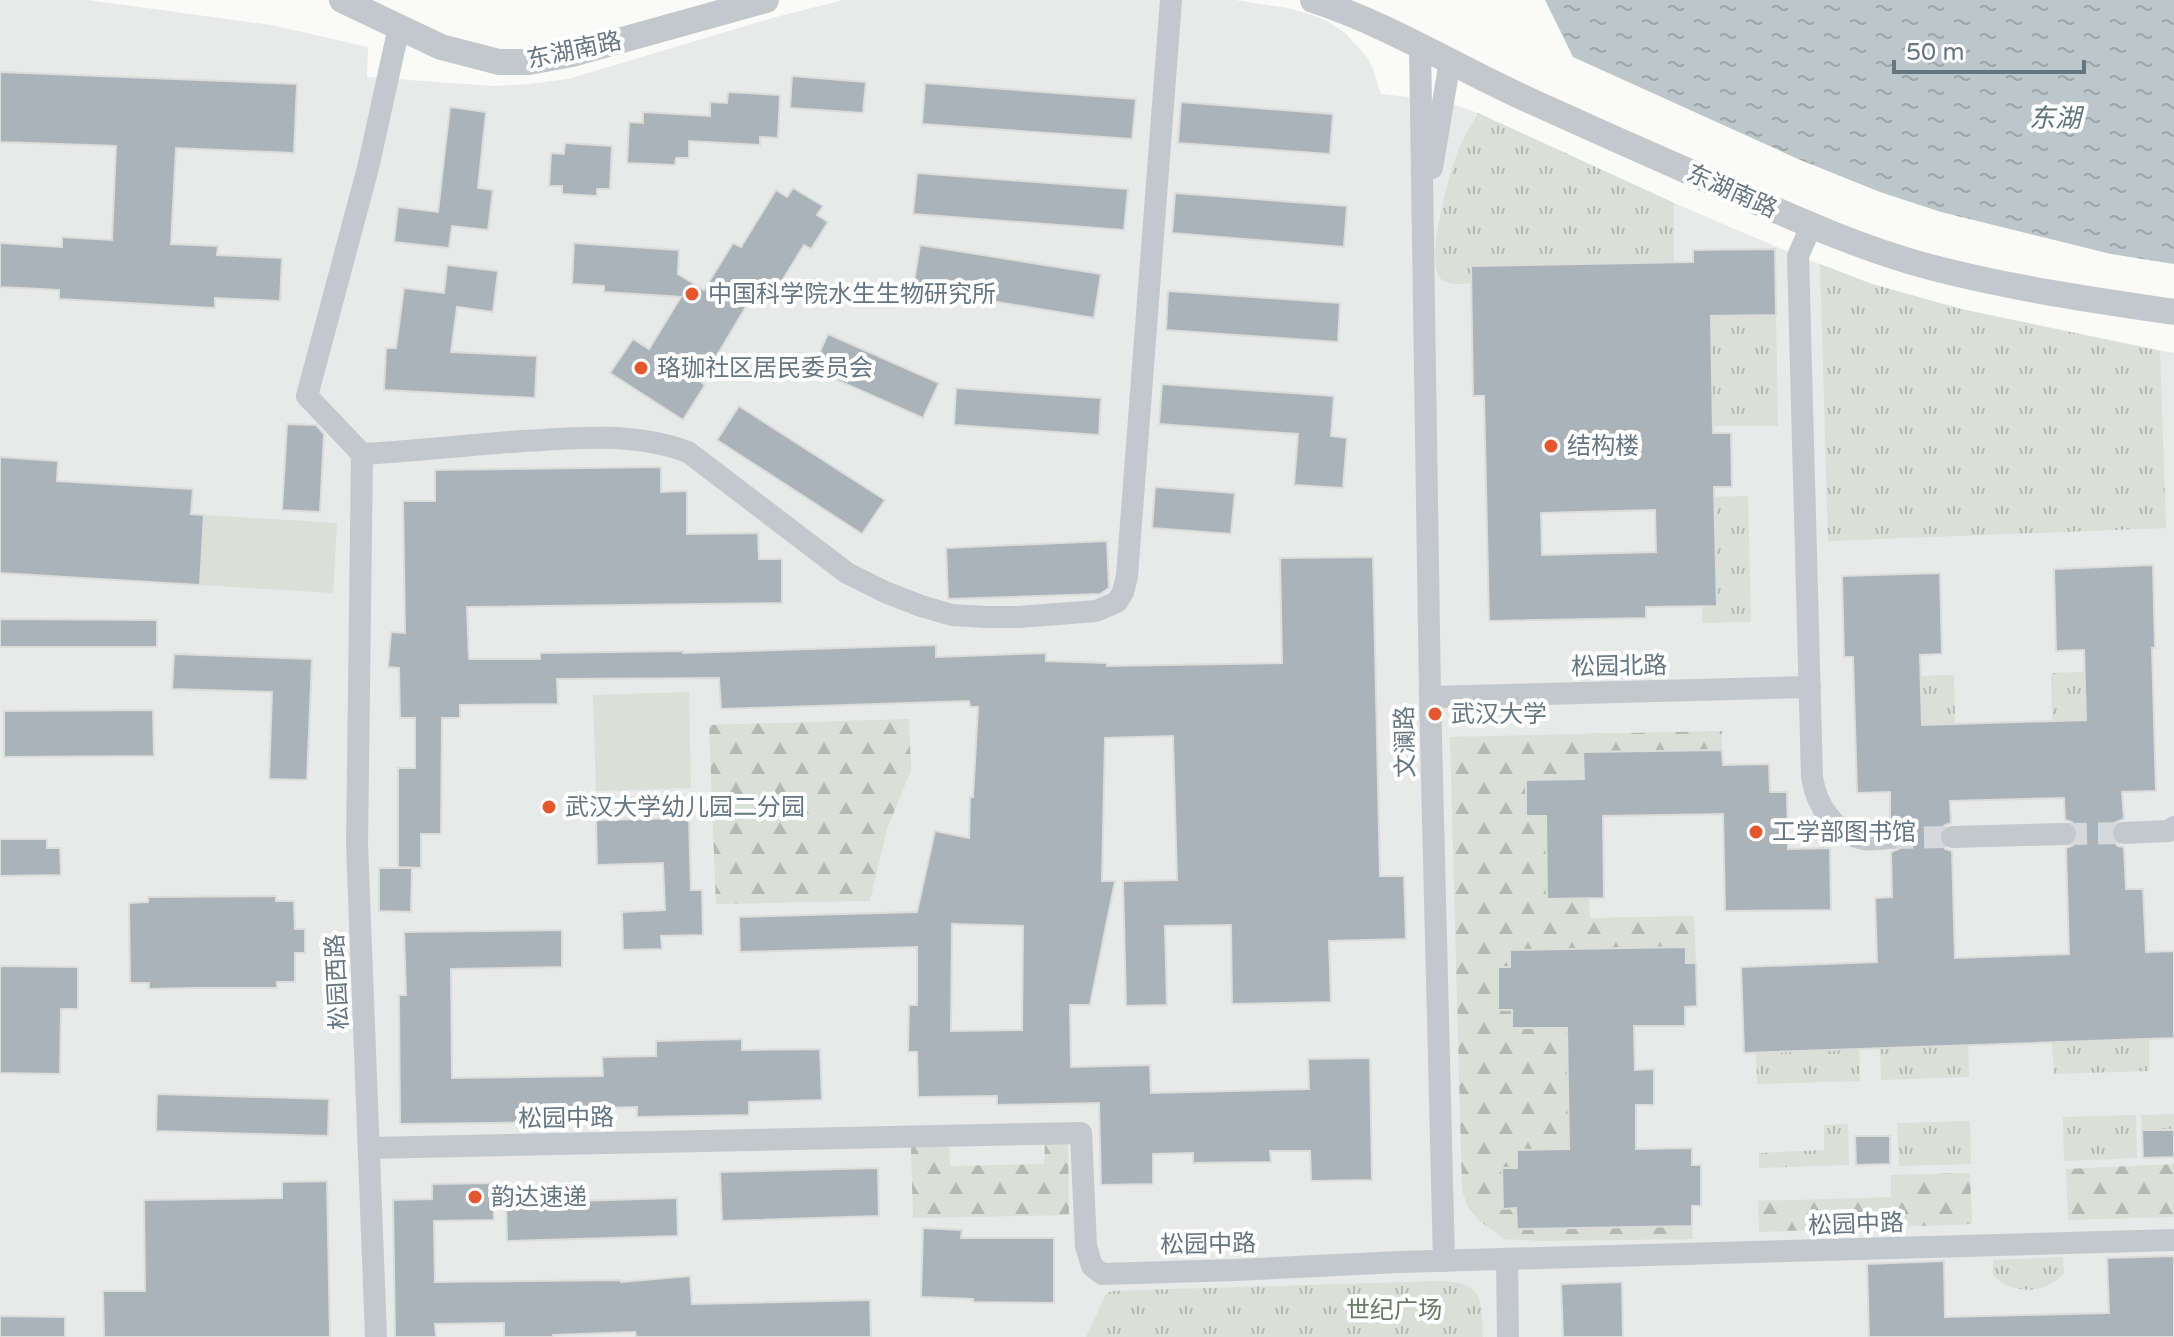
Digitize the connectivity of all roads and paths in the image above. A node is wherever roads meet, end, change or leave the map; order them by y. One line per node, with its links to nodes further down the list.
1 (342, 0): 5 (street, 东湖南路)
2 (766, 0): 5 (street, 东湖南路)
3 (1171, 0): 11 (street)
4 (1313, 0): 6 (street, 东湖南路)
5 (399, 27): 11 (street)
6 (1420, 45): 7 (street, 东湖南路); 8 (street, 文澜路)
7 (1450, 61): 8 (street, 文澜路); 9 (street, 东湖南路)
8 (1424, 221): 13 (street, 文澜路)
9 (1811, 226): 10 (street, 东湖南路); 12 (street)
10 (2174, 312)
11 (362, 454): 19 (street, 松园西路)
12 (1810, 687): 13 (street, 松园北路); 18 (street)
13 (1430, 697): 21 (street, 文澜路)
14 (2174, 827): 15 (street)
15 (2124, 833)
16 (2065, 834): 17 (street)
17 (1952, 837)
18 (1891, 838)
19 (369, 1148): 21 (street, 松园中路); 23 (street, 松园西路)
20 (2174, 1240): 22 (street, 松园中路)
21 (1444, 1261): 22 (street, 松园中路)
22 (1507, 1261): 24 (street)
23 (376, 1337)
24 (1508, 1337)

